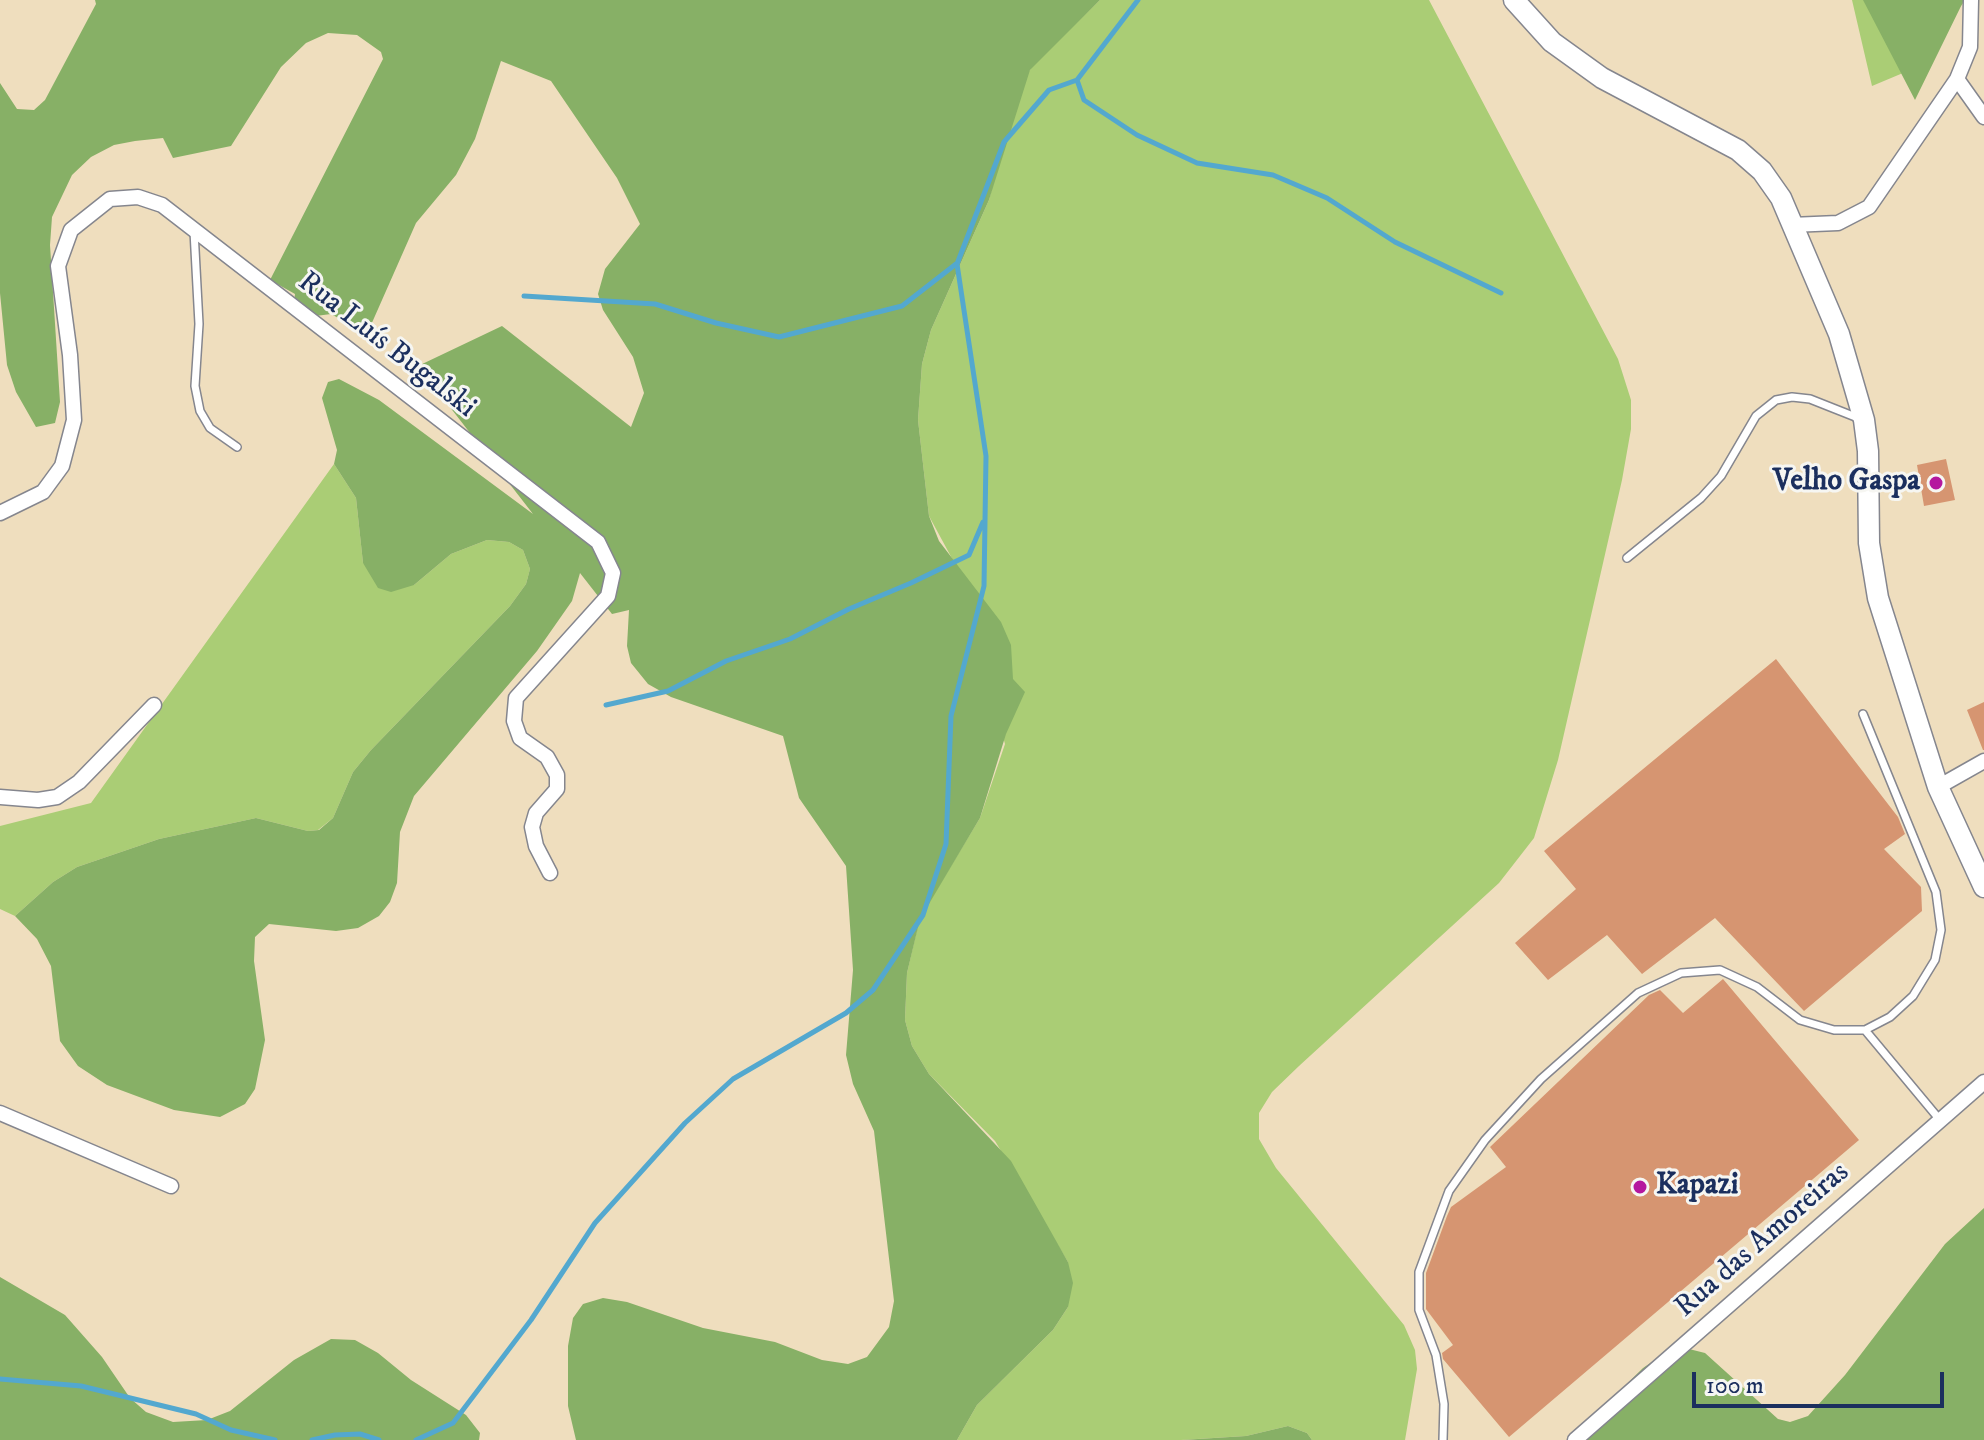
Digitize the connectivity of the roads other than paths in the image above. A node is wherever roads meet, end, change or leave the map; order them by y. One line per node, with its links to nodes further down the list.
1 (1514, 0): 5 (street)
2 (1971, 0): 3 (street)
3 (1957, 79): 4 (street); 5 (street)
4 (1984, 117)
5 (1791, 225): 7 (street)
6 (194, 231): 8 (lane); 9 (street, Rua Luís Bugalski); 16 (street, Rua Luís Bugalski)
7 (1864, 420): 10 (lane); 14 (street)
8 (237, 447)
9 (0, 513)
10 (1627, 558)
11 (154, 705): 15 (street)
12 (1863, 714): 18 (lane)
13 (1984, 761): 14 (street)
14 (1938, 787): 17 (street)
15 (0, 797)
16 (550, 873)
17 (1984, 887)
18 (1865, 1030): 21 (lane); 23 (lane)
19 (1984, 1082): 21 (street, Rua das Amoreiras)
20 (0, 1113): 22 (street)
21 (1940, 1120): 24 (street, Rua das Amoreiras)
22 (171, 1186)
23 (1443, 1440)
24 (1575, 1440)

